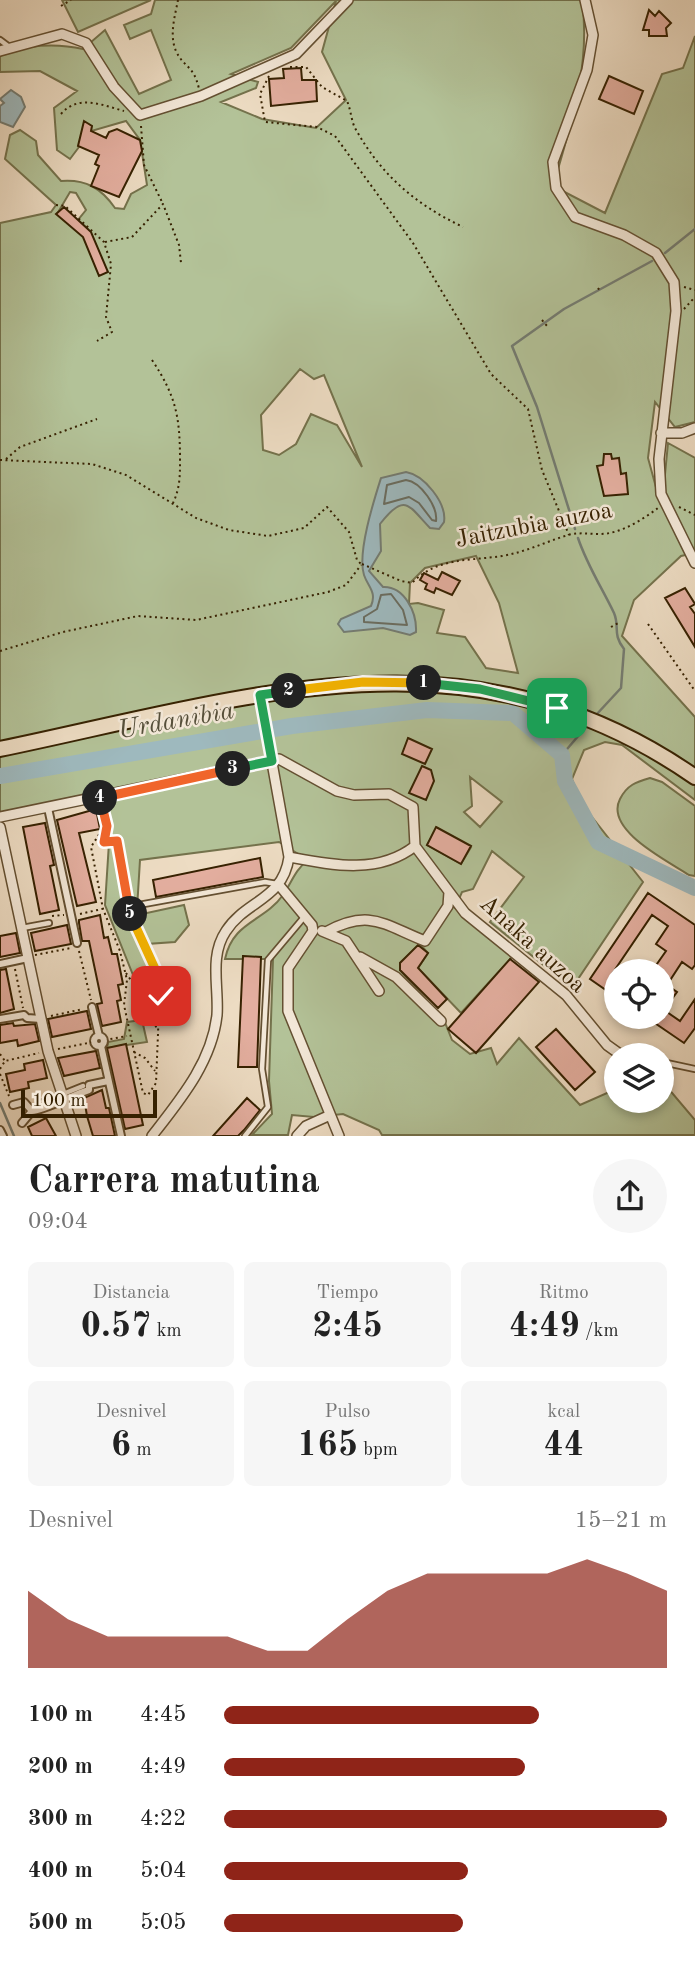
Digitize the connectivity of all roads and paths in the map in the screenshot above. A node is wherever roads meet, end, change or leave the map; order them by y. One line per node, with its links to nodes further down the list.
1 (71, 0): 5 (path)
2 (178, 0): 9 (path)
3 (348, 0): 9 (street)
4 (585, 0): 17 (street)
5 (61, 6)
6 (3, 46): 11 (street)
7 (284, 68): 14 (path)
8 (276, 72): 33 (path)
9 (201, 96): 11 (street)
10 (61, 114): 11 (path)
11 (140, 116): 12 (path)
12 (163, 204): 15 (path); 16 (path)
13 (56, 205): 15 (path)
14 (463, 227)
15 (104, 242): 23 (path)
16 (181, 263)
17 (674, 282): 18 (path); 20 (street)
18 (695, 290)
19 (695, 297): 20 (path)
20 (676, 311): 27 (street)
21 (542, 320): 22 (path)
22 (547, 326)
23 (97, 341)
24 (152, 360): 30 (path)
25 (97, 419): 29 (path)
26 (695, 428): 27 (street)
27 (661, 433): 31 (street)
28 (0, 460): 29 (path)
29 (6, 460): 30 (path)
30 (173, 504): 35 (path)
31 (663, 504): 32 (path); 33 (path, Jaitzubia auzoa); 34 (street)
32 (695, 514)
33 (569, 535): 35 (path, Jaitzubia auzoa)
34 (695, 563)
35 (361, 564): 39 (path)
36 (620, 622): 38 (path)
37 (648, 624): 40 (path)
38 (611, 627)
39 (0, 651)
40 (695, 691)
41 (260, 695): 42 (main road); 43 (street); 44 (main road)
42 (0, 749)
43 (272, 761): 45 (street); 50 (street); 51 (street)
44 (695, 777)
45 (99, 798): 46 (street); 48 (path)
46 (48, 808): 47 (street); 57 (street)
47 (0, 817)
48 (106, 825): 55 (path); 74 (path)
49 (0, 827): 59 (street)
50 (415, 846): 51 (street); 53 (street, Anaka auzoa)
51 (289, 857): 52 (street)
52 (279, 885): 54 (lane); 56 (street); 96 (street)
53 (449, 892): 61 (street, Anaka auzoa); 77 (street, Anaka auzoa)
54 (133, 906)
55 (103, 909): 57 (path); 67 (path)
56 (305, 915): 60 (street); 97 (lane)
57 (71, 916): 58 (path); 62 (street)
58 (48, 920): 59 (lane)
59 (21, 929): 64 (street)
60 (313, 931): 61 (street, Anaka auzoa); 90 (street)
61 (326, 932): 63 (street, Anaka auzoa)
62 (78, 943)
63 (360, 957): 68 (street, Anaka auzoa); 73 (street, Anaka auzoa)
64 (28, 958): 65 (street); 69 (path); 71 (street)
65 (14, 961): 66 (street); 70 (path)
66 (0, 964)
67 (124, 969): 74 (path); 75 (path)
68 (379, 991)
69 (92, 1007): 71 (path); 76 (street)
70 (24, 1015): 71 (street); 72 (street)
71 (41, 1018): 86 (street)
72 (0, 1019)
73 (440, 1021)
74 (157, 1031): 83 (path)
75 (128, 1036): 76 (path); 78 (path)
76 (101, 1040): 84 (street)
77 (605, 1043)
78 (133, 1052): 83 (path); 83 (path)
79 (0, 1055): 80 (path)
80 (5, 1061)
81 (674, 1065): 82 (lane)
82 (695, 1069)
83 (156, 1073)
84 (108, 1081): 86 (street); 95 (street)
85 (83, 1086): 86 (lane)
86 (61, 1095): 87 (lane); 89 (street); 94 (street)
87 (38, 1104)
88 (13, 1105): 89 (street)
89 (32, 1111): 91 (street)
90 (328, 1116): 98 (street); 99 (street)
91 (22, 1123)
92 (0, 1130): 93 (street)
93 (3, 1136)
94 (76, 1136)
95 (121, 1136)
96 (152, 1136)
97 (245, 1136)
98 (297, 1136)
99 (339, 1136)

